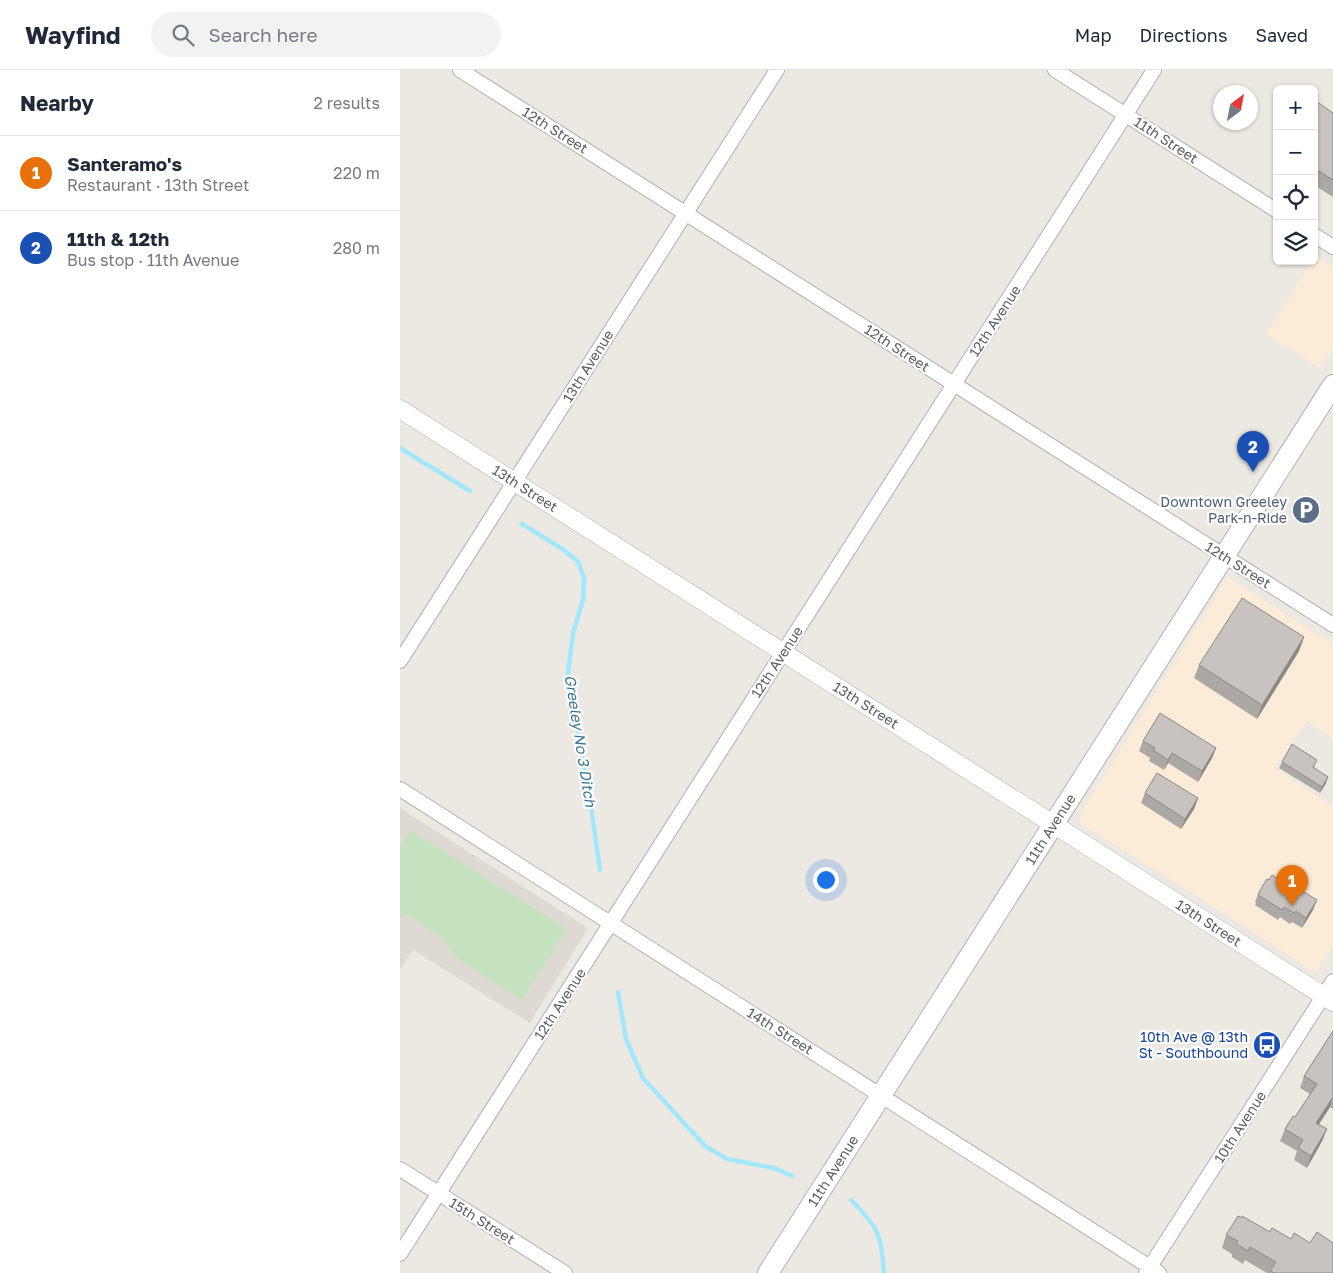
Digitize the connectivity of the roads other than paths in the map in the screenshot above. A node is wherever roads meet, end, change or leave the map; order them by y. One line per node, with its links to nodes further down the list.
1 (460, 70): 7 (street, 12th Street)
2 (777, 70): 7 (street, 13th Avenue)
3 (1055, 70): 5 (street, 11th Street)
4 (1154, 70): 5 (street, 12th Avenue)
5 (1126, 114): 6 (street, 11th Street); 10 (street, 12th Avenue)
6 (1273, 208)
7 (686, 213): 10 (street, 12th Street); 13 (street, 13th Avenue)
8 (1318, 238): 9 (street)
9 (1333, 247)
10 (954, 384): 14 (street, 12th Street); 16 (street, 12th Avenue)
11 (1333, 385): 14 (main road, 11th Avenue)
12 (400, 410): 13 (street, 13th Street)
13 (514, 482): 16 (street, 13th Street); 17 (street, 13th Avenue)
14 (1223, 557): 15 (street, 12th Street); 19 (main road, 11th Avenue)
15 (1333, 625)
16 (783, 653): 19 (street, 13th Street); 20 (street, 12th Avenue)
17 (400, 661)
18 (400, 789): 20 (street, 14th Street)
19 (1053, 824): 22 (street, 13th Street); 23 (main road, 11th Avenue)
20 (611, 923): 23 (street, 14th Street); 25 (street, 12th Avenue)
21 (1333, 981): 22 (street, 10th Avenue)
22 (1328, 999): 27 (street, 10th Avenue)
23 (882, 1096): 27 (street, 14th Street); 29 (main road, 11th Avenue)
24 (400, 1169): 25 (street, 15th Street)
25 (439, 1193): 26 (street, 12th Avenue); 28 (street, 15th Street)
26 (400, 1254)
27 (1152, 1271)
28 (565, 1273)
29 (768, 1273)

